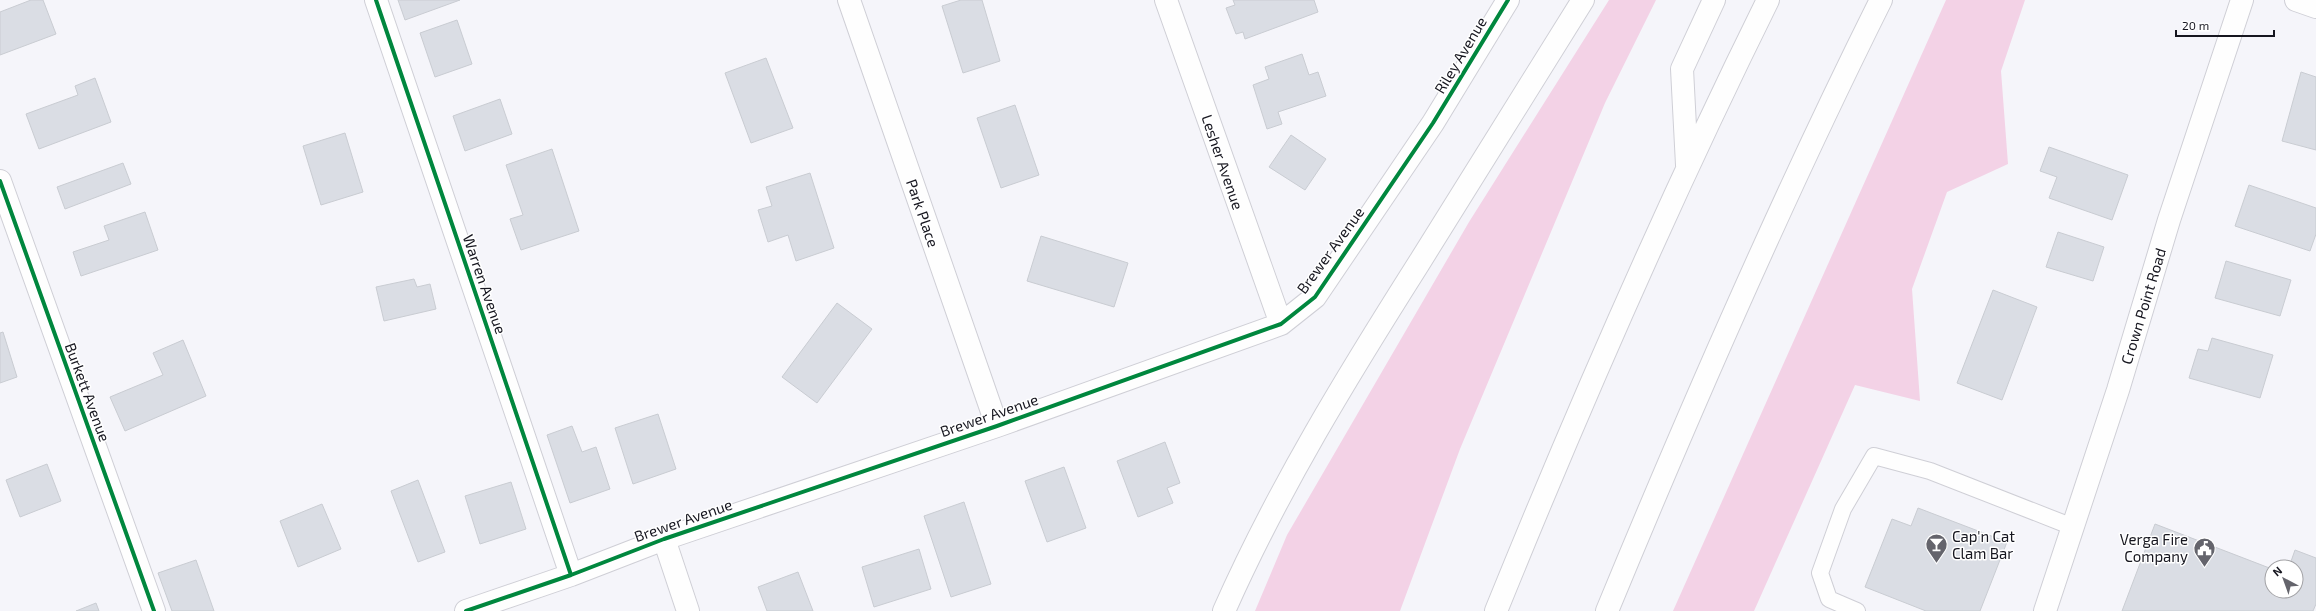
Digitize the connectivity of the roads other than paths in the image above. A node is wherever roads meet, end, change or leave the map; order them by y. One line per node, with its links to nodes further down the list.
1 (376, 0): 19 (main road, Warren Avenue)
2 (849, 0): 16 (main road, Park Place)
3 (1166, 0): 15 (main road, Lesher Avenue)
4 (1508, 0): 12 (main road, Riley Avenue)
5 (1583, 0): 23 (main road)
6 (1714, 0): 13 (main road)
7 (1768, 0): 13 (main road)
8 (1881, 0): 25 (main road)
9 (2242, 0): 17 (main road, Crown Point Road)
10 (2296, 0): 11 (main road)
11 (2316, 7)
12 (1433, 123): 15 (main road, Brewer Avenue)
13 (1687, 166): 24 (main road)
14 (0, 181): 20 (main road, Burkett Avenue)
15 (1281, 324): 16 (main road, Brewer Avenue)
16 (997, 426): 18 (main road, Brewer Avenue)
17 (2073, 527): 26 (lane); 27 (main road, Crown Point Road)
18 (664, 539): 19 (main road, Brewer Avenue); 22 (main road)
19 (571, 575): 21 (main road, Brewer Avenue)
20 (154, 611)
21 (466, 611)
22 (688, 611)
23 (1224, 611)
24 (1496, 611)
25 (1606, 611)
26 (1857, 611)
27 (2044, 611)

